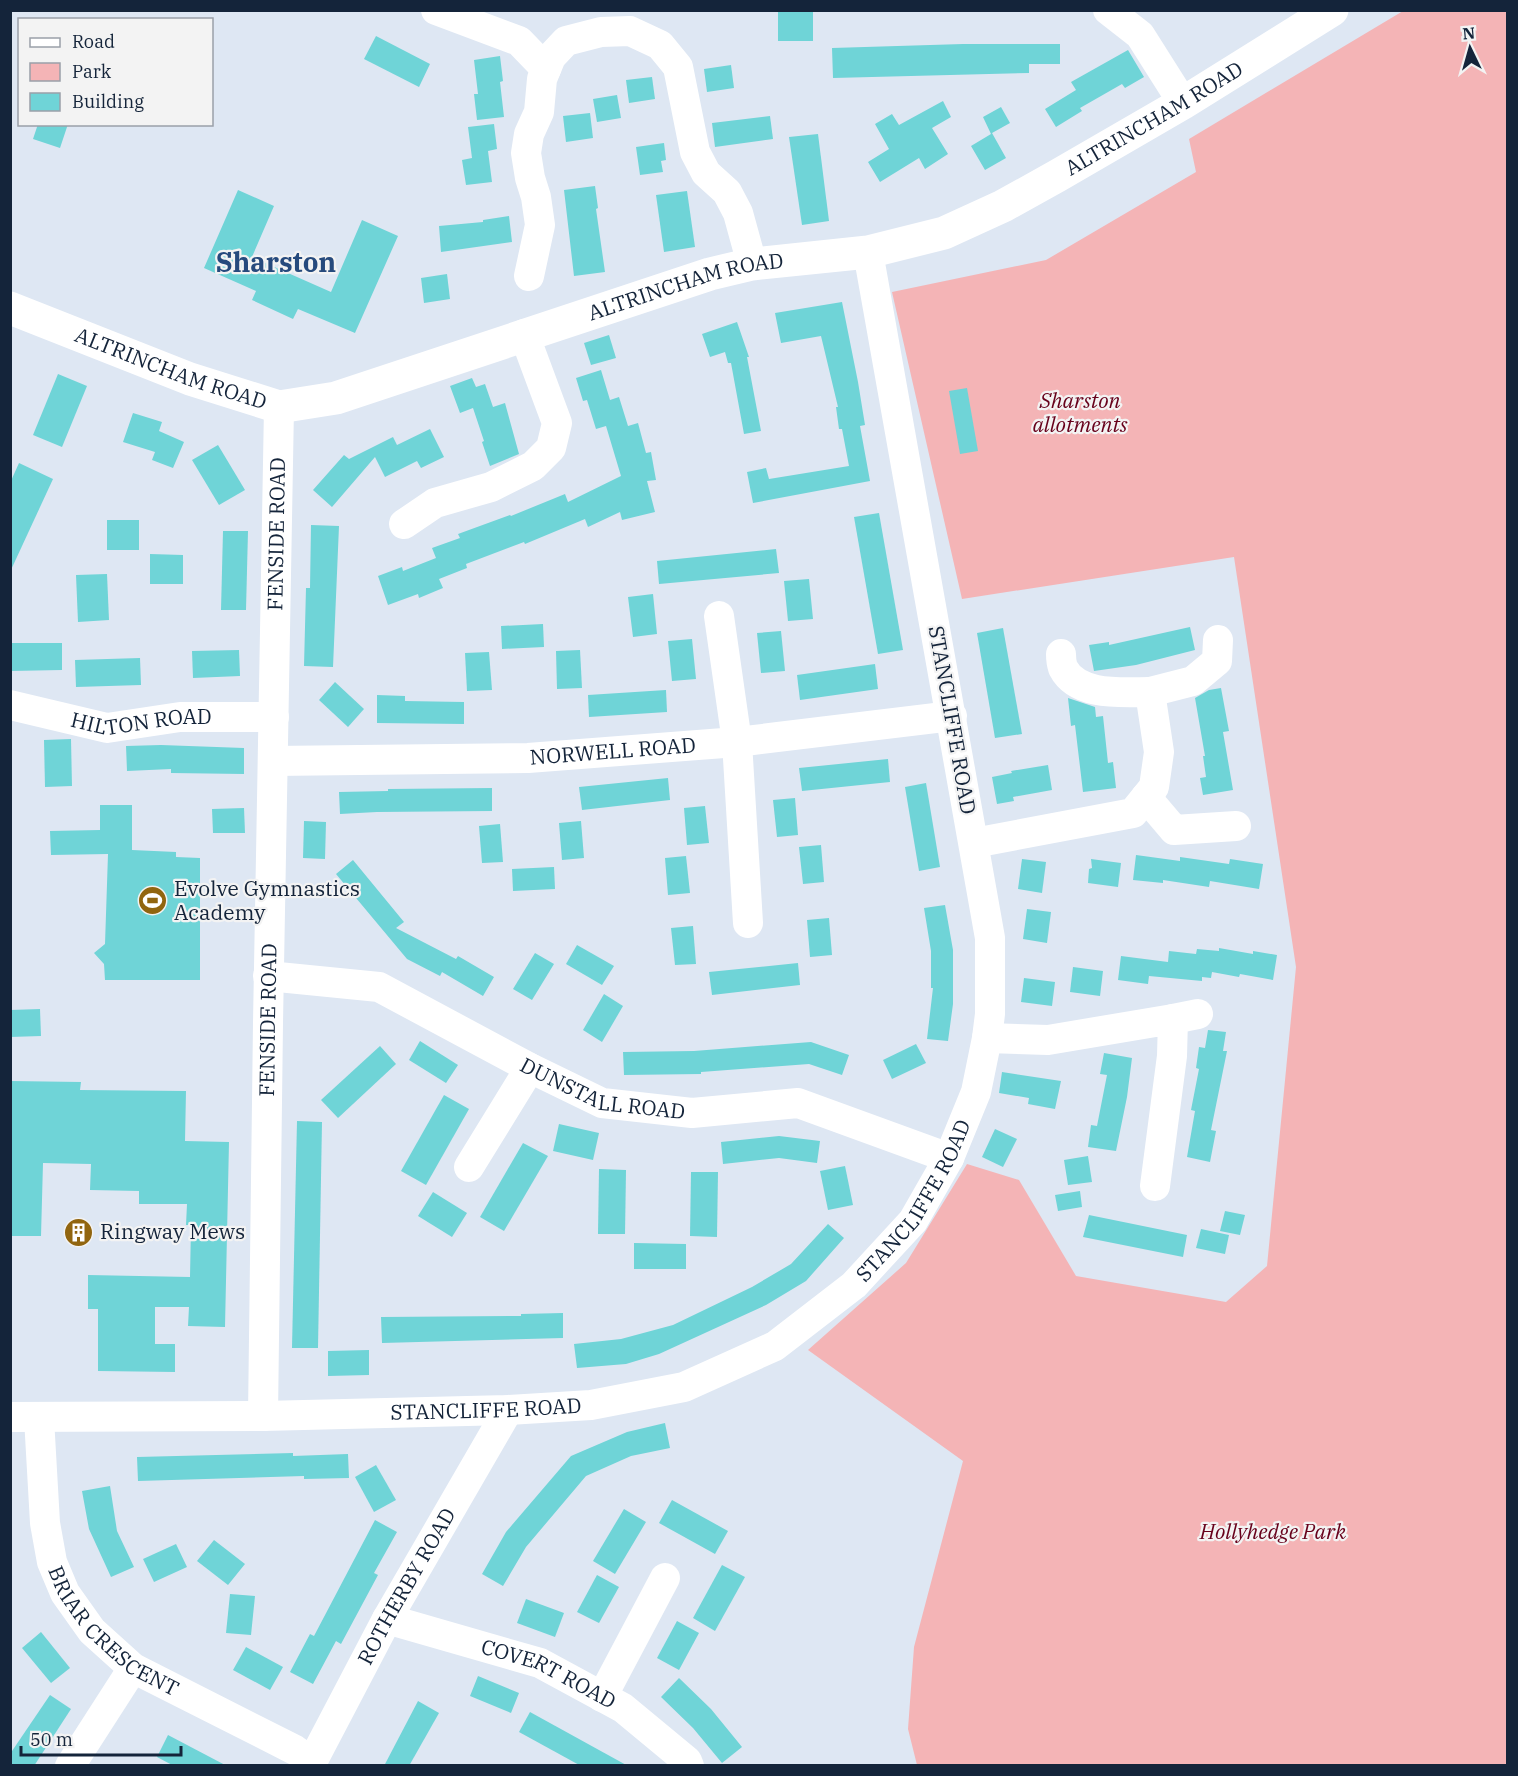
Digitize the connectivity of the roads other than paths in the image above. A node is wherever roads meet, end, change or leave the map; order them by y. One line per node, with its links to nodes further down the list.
1 (436, 10): 4 (street)
2 (1108, 10): 5 (street)
3 (1332, 10): 5 (main road, ALTRINCHAM ROAD)
4 (546, 69): 7 (street); 8 (street)
5 (1183, 103): 6 (main road, ALTRINCHAM ROAD)
6 (868, 252): 7 (main road, ALTRINCHAM ROAD); 18 (street, STANCLIFFE ROAD)
7 (752, 264): 10 (main road, ALTRINCHAM ROAD)
8 (529, 276)
9 (10, 308): 11 (main road, ALTRINCHAM ROAD)
10 (524, 334): 11 (main road, ALTRINCHAM ROAD); 12 (street)
11 (279, 407): 19 (street, FENSIDE ROAD)
12 (404, 524)
13 (719, 616): 20 (street)
14 (1218, 640): 16 (street)
15 (1061, 654): 16 (street)
16 (1150, 692): 22 (street)
17 (10, 705): 19 (street, HILTON ROAD)
18 (951, 716): 20 (street, NORWELL ROAD); 24 (street, STANCLIFFE ROAD)
19 (274, 717): 21 (street, FENSIDE ROAD)
20 (737, 742): 21 (street, NORWELL ROAD); 25 (street)
21 (273, 761): 26 (street, FENSIDE ROAD)
22 (1146, 797): 23 (street); 24 (street)
23 (1236, 826)
24 (974, 843): 27 (street, STANCLIFFE ROAD)
25 (748, 923)
26 (268, 976): 28 (street, DUNSTALL ROAD); 33 (street, FENSIDE ROAD)
27 (987, 1038): 29 (street, STANCLIFFE ROAD); 31 (street)
28 (530, 1068): 29 (street, DUNSTALL ROAD); 30 (street)
29 (949, 1158): 32 (street, STANCLIFFE ROAD)
30 (469, 1167)
31 (1155, 1186)
32 (508, 1410): 33 (street, STANCLIFFE ROAD); 36 (street, ROTHERBY ROAD)
33 (263, 1416): 34 (street, STANCLIFFE ROAD)
34 (25, 1418): 37 (street, BRIAR CRESCENT)
35 (665, 1578): 38 (street)
36 (387, 1619): 38 (street, COVERT ROAD); 39 (street, ROTHERBY ROAD)
37 (133, 1668): 39 (street, BRIAR CRESCENT); 40 (street)
38 (602, 1697): 41 (street, COVERT ROAD)
39 (310, 1763)
40 (70, 1766)
41 (689, 1766)

